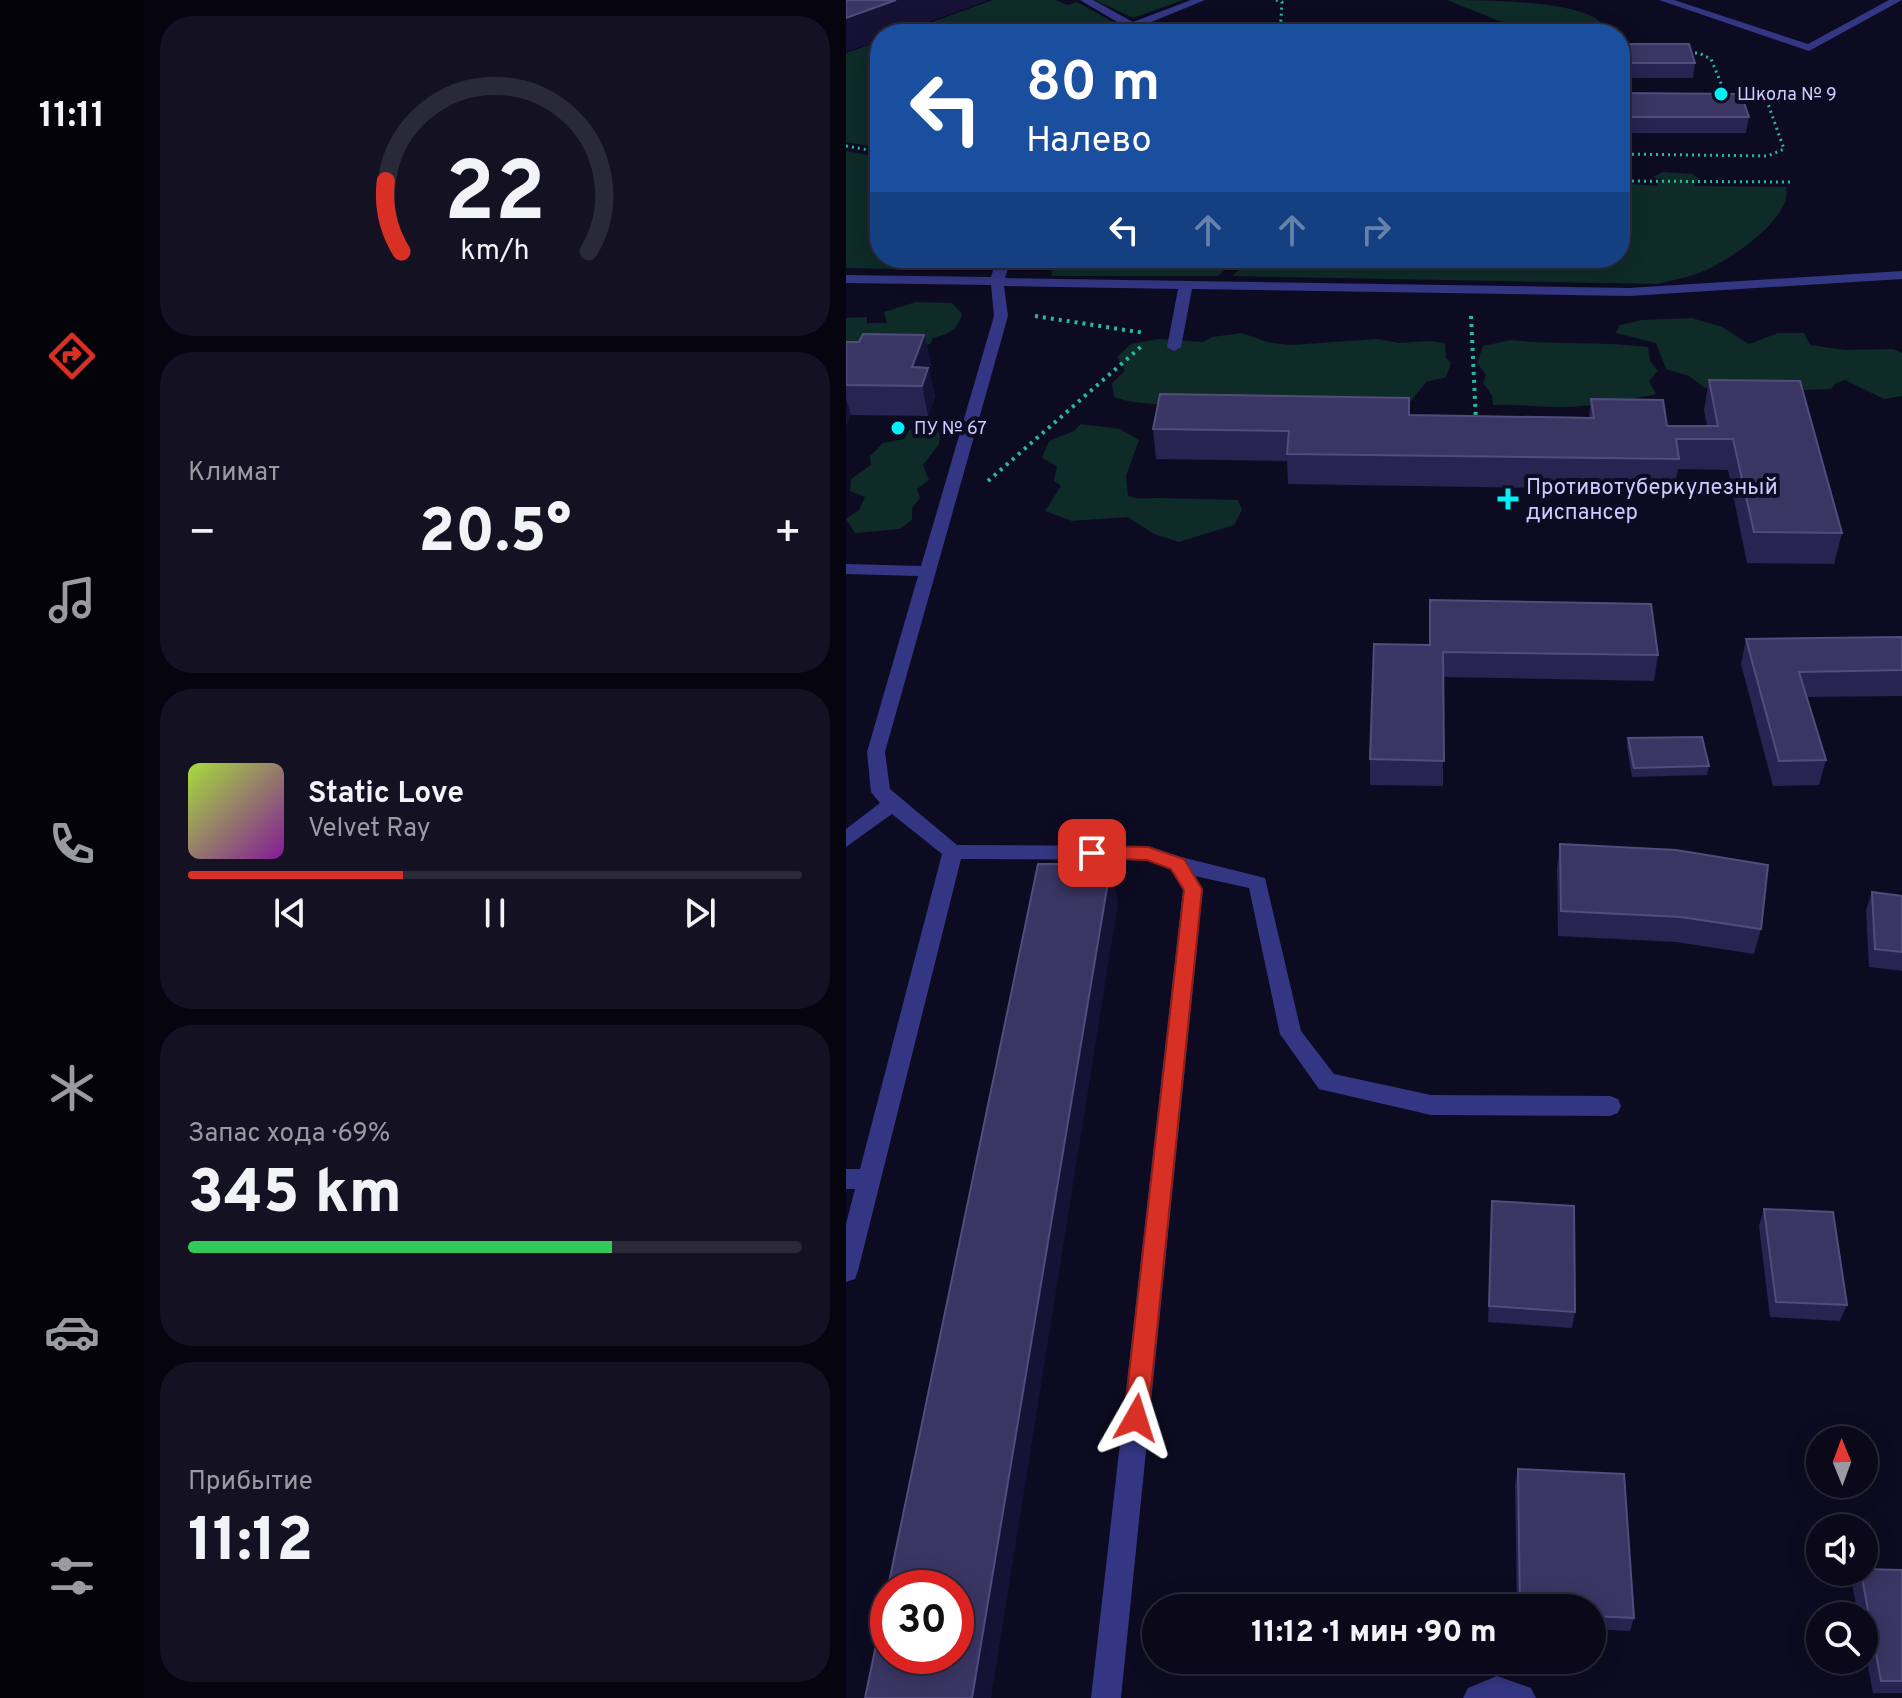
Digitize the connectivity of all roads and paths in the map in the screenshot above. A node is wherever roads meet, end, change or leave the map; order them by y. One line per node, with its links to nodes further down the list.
1 (1085, 0): 6 (street)
2 (1200, 0): 7 (street)
3 (1276, 0): 8 (path)
4 (1664, 0): 5 (street)
5 (1897, 0)
6 (1128, 24)
7 (1137, 24)
8 (1281, 24)
9 (1683, 53): 12 (path)
10 (846, 146): 11 (path)
11 (870, 150)
12 (1630, 154)
13 (1630, 181): 14 (path)
14 (1791, 182)
15 (1001, 268): 18 (street)
16 (1902, 275): 20 (street)
17 (846, 279): 18 (street)
18 (997, 281): 19 (street); 27 (street)
19 (1186, 283): 20 (street); 23 (street)
20 (1470, 287): 24 (path)
21 (1035, 316): 22 (path)
22 (1155, 334): 23 (path); 25 (path)
23 (1175, 341)
24 (1476, 433)
25 (990, 479)
26 (846, 569): 27 (street)
27 (930, 571): 28 (street)
28 (893, 803): 29 (street); 30 (street)
29 (846, 840)
30 (953, 852): 31 (street); 33 (street)
31 (1177, 864): 32 (street); 35 (street)
32 (1610, 1106)
33 (857, 1179): 34 (street)
34 (846, 1271)
35 (1106, 1698)
36 (1478, 1698): 37 (street)
37 (1521, 1698)

